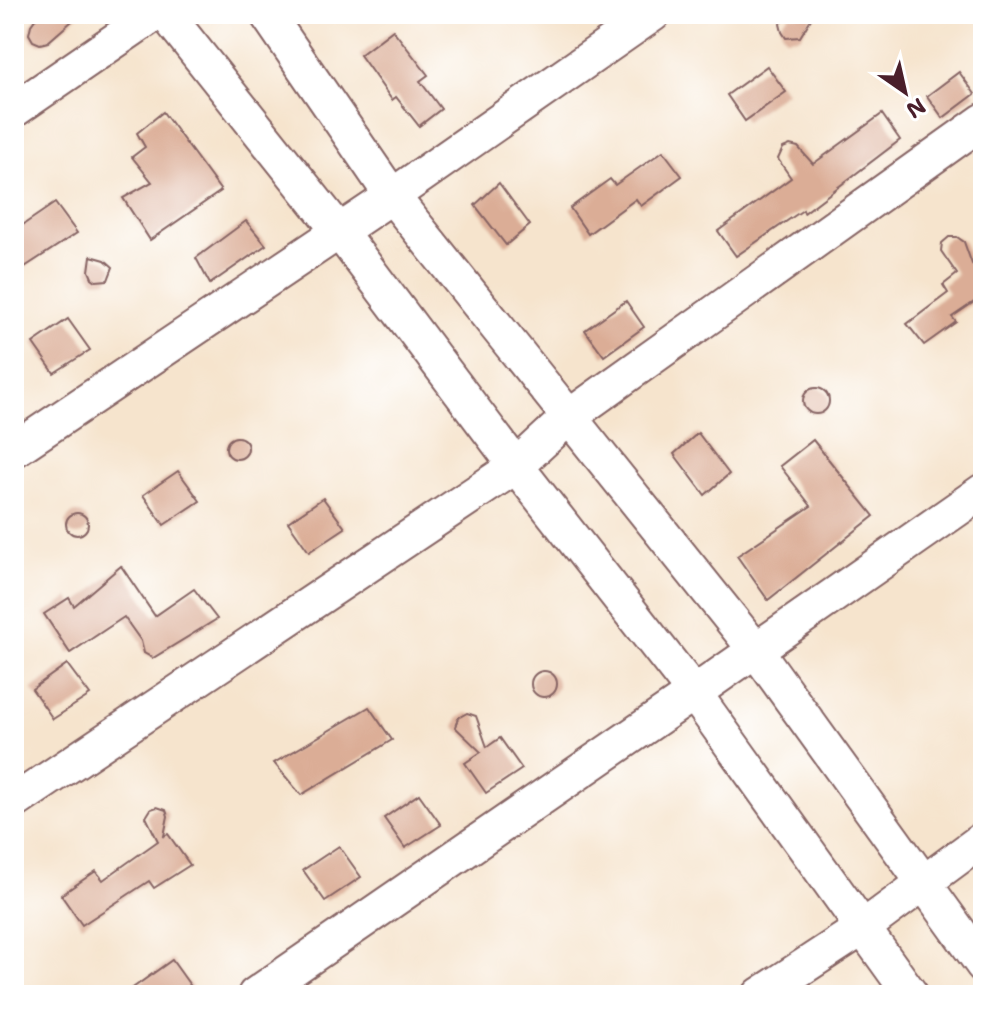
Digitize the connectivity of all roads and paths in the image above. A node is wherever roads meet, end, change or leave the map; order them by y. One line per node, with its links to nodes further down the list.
1 (154, 14): 5 (street)
2 (166, 14): 8 (street)
3 (267, 14): 7 (street)
4 (653, 14): 7 (street)
5 (14, 110)
6 (983, 121): 9 (street)
7 (392, 196): 8 (street); 9 (street)
8 (339, 231): 10 (street); 11 (street)
9 (570, 416): 11 (street); 13 (street)
10 (14, 450)
11 (516, 466): 14 (street); 15 (street)
12 (983, 491): 13 (street)
13 (755, 649): 14 (street); 17 (street)
14 (694, 693): 18 (street); 20 (street)
15 (14, 802)
16 (983, 839): 17 (street)
17 (924, 882): 18 (street); 19 (street)
18 (864, 927): 21 (street); 22 (street)
19 (983, 965)
20 (255, 995)
21 (760, 995)
22 (911, 995)

